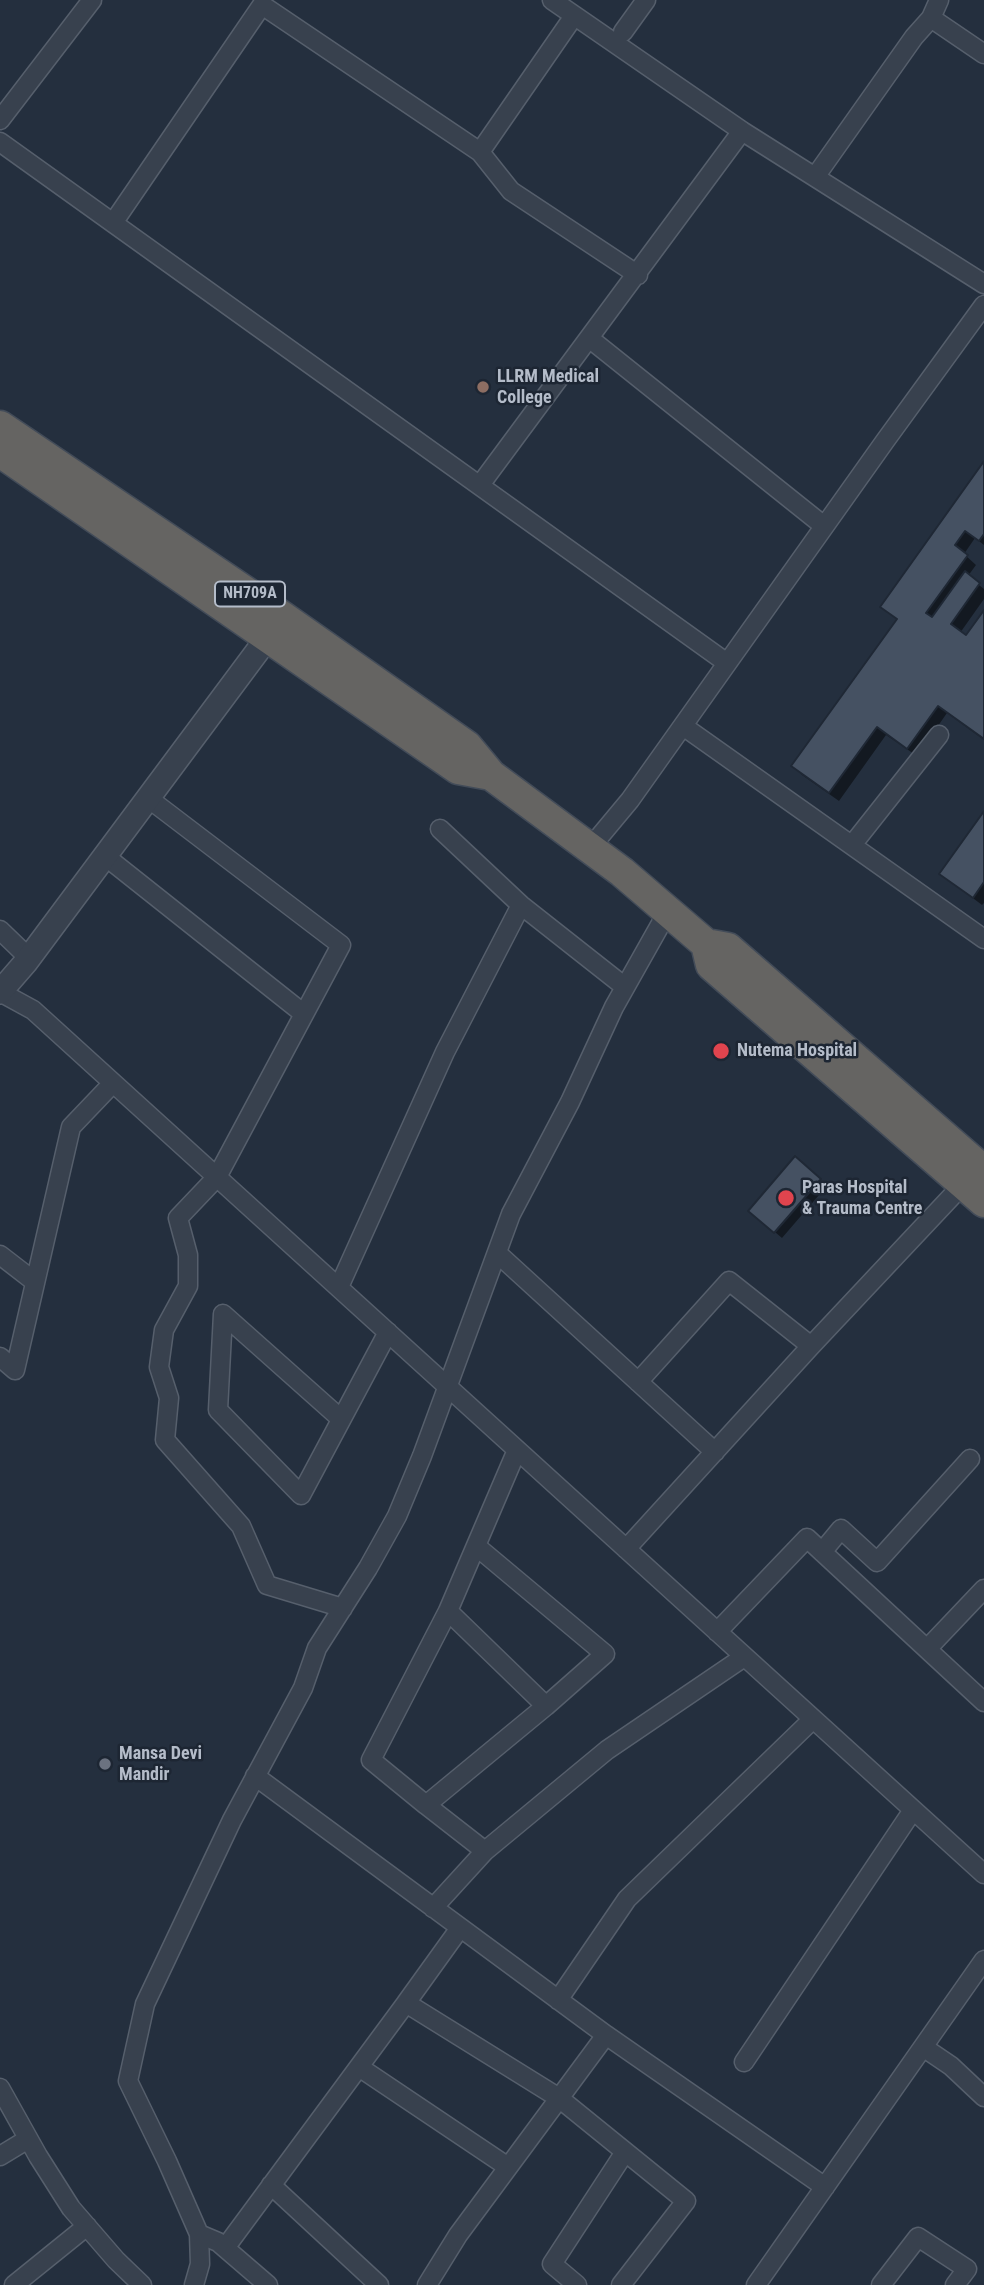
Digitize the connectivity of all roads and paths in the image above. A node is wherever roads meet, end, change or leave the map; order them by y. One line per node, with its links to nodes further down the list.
1 (92, 0): 10 (street)
2 (552, 0): 6 (street)
3 (646, 0): 8 (street)
4 (940, 0): 7 (street)
5 (259, 2): 13 (street); 15 (street)
6 (574, 16): 11 (street); 13 (street)
7 (932, 18): 9 (street); 14 (street)
8 (623, 32)
9 (984, 54)
10 (0, 120)
11 (742, 131): 14 (street); 16 (street)
12 (0, 142): 15 (street)
13 (480, 152): 16 (street)
14 (815, 177): 17 (street)
15 (113, 223): 22 (street)
16 (638, 275): 19 (street)
17 (984, 284)
18 (984, 305): 23 (street)
19 (589, 338): 22 (street); 23 (street)
20 (0, 426): 24 (highway, NH709A)
21 (0, 452): 24 (highway, NH709A)
22 (480, 485): 25 (street)
23 (824, 527): 25 (street)
24 (275, 627): 28 (street); 31 (highway, NH709A)
25 (727, 663): 26 (street)
26 (682, 726): 30 (street); 31 (street)
27 (939, 735): 30 (street)
28 (148, 798): 32 (street); 40 (street)
29 (440, 829): 33 (street)
30 (852, 845): 36 (street)
31 (590, 848): 34 (highway, NH709A)
32 (105, 856): 37 (street); 40 (street)
33 (522, 905): 38 (street); 47 (street)
34 (668, 911): 38 (street); 43 (highway, NH709A)
35 (0, 930): 37 (street)
36 (984, 939)
37 (29, 958): 39 (street)
38 (625, 987): 44 (street)
39 (0, 992): 41 (street)
40 (304, 1014): 42 (street)
41 (113, 1083): 42 (street); 46 (street)
42 (217, 1177): 47 (street); 61 (street)
43 (978, 1181): 49 (street)
44 (497, 1253): 51 (street); 52 (street)
45 (0, 1255): 46 (street)
46 (35, 1282): 50 (street)
47 (339, 1287): 48 (street)
48 (388, 1332): 52 (street); 53 (street)
49 (811, 1346): 51 (street); 55 (street)
50 (0, 1357)
51 (638, 1382): 55 (street)
52 (448, 1386): 54 (street); 61 (street)
53 (341, 1419): 53 (street)
54 (517, 1450): 57 (street); 58 (street)
55 (715, 1452): 58 (street)
56 (971, 1459): 59 (street)
57 (476, 1545): 62 (street); 67 (street)
58 (626, 1549): 63 (street)
59 (822, 1552): 63 (street); 64 (street)
60 (984, 1589): 64 (street)
61 (343, 1608): 69 (street)
62 (448, 1611): 67 (street); 70 (street)
63 (717, 1632): 65 (street)
64 (927, 1649): 66 (street)
65 (744, 1657): 68 (street); 72 (street)
66 (984, 1702)
67 (546, 1706): 70 (street)
68 (813, 1719): 71 (street); 77 (street)
69 (255, 1776): 74 (street); 93 (street)
70 (426, 1805): 72 (street)
71 (913, 1810): 73 (street); 81 (street)
72 (485, 1851): 74 (street)
73 (984, 1874)
74 (433, 1908): 75 (street)
75 (460, 1928): 77 (street); 78 (street)
76 (984, 1959): 80 (street)
77 (558, 2000): 79 (street)
78 (406, 2003): 82 (street); 85 (street)
79 (606, 2035): 85 (street); 91 (street)
80 (923, 2047): 84 (street); 91 (street)
81 (744, 2062)
82 (359, 2067): 89 (street); 90 (street)
83 (0, 2088): 86 (street)
84 (984, 2097)
85 (559, 2098): 87 (street); 89 (street)
86 (28, 2139): 88 (street); 92 (street)
87 (625, 2151): 101 (street); 102 (street)
88 (0, 2156)
89 (508, 2167): 95 (street)
90 (271, 2185): 94 (street); 100 (street)
91 (825, 2187): 103 (street)
92 (87, 2226): 96 (street); 97 (street)
93 (199, 2234): 94 (street); 98 (street)
94 (225, 2248): 99 (street)
95 (432, 2283)
96 (14, 2285)
97 (142, 2285)
98 (194, 2285)
99 (268, 2285)
100 (379, 2285)
101 (577, 2285)
102 (621, 2285)
103 (756, 2285)
104 (881, 2285): 105 (street)
105 (955, 2285)

